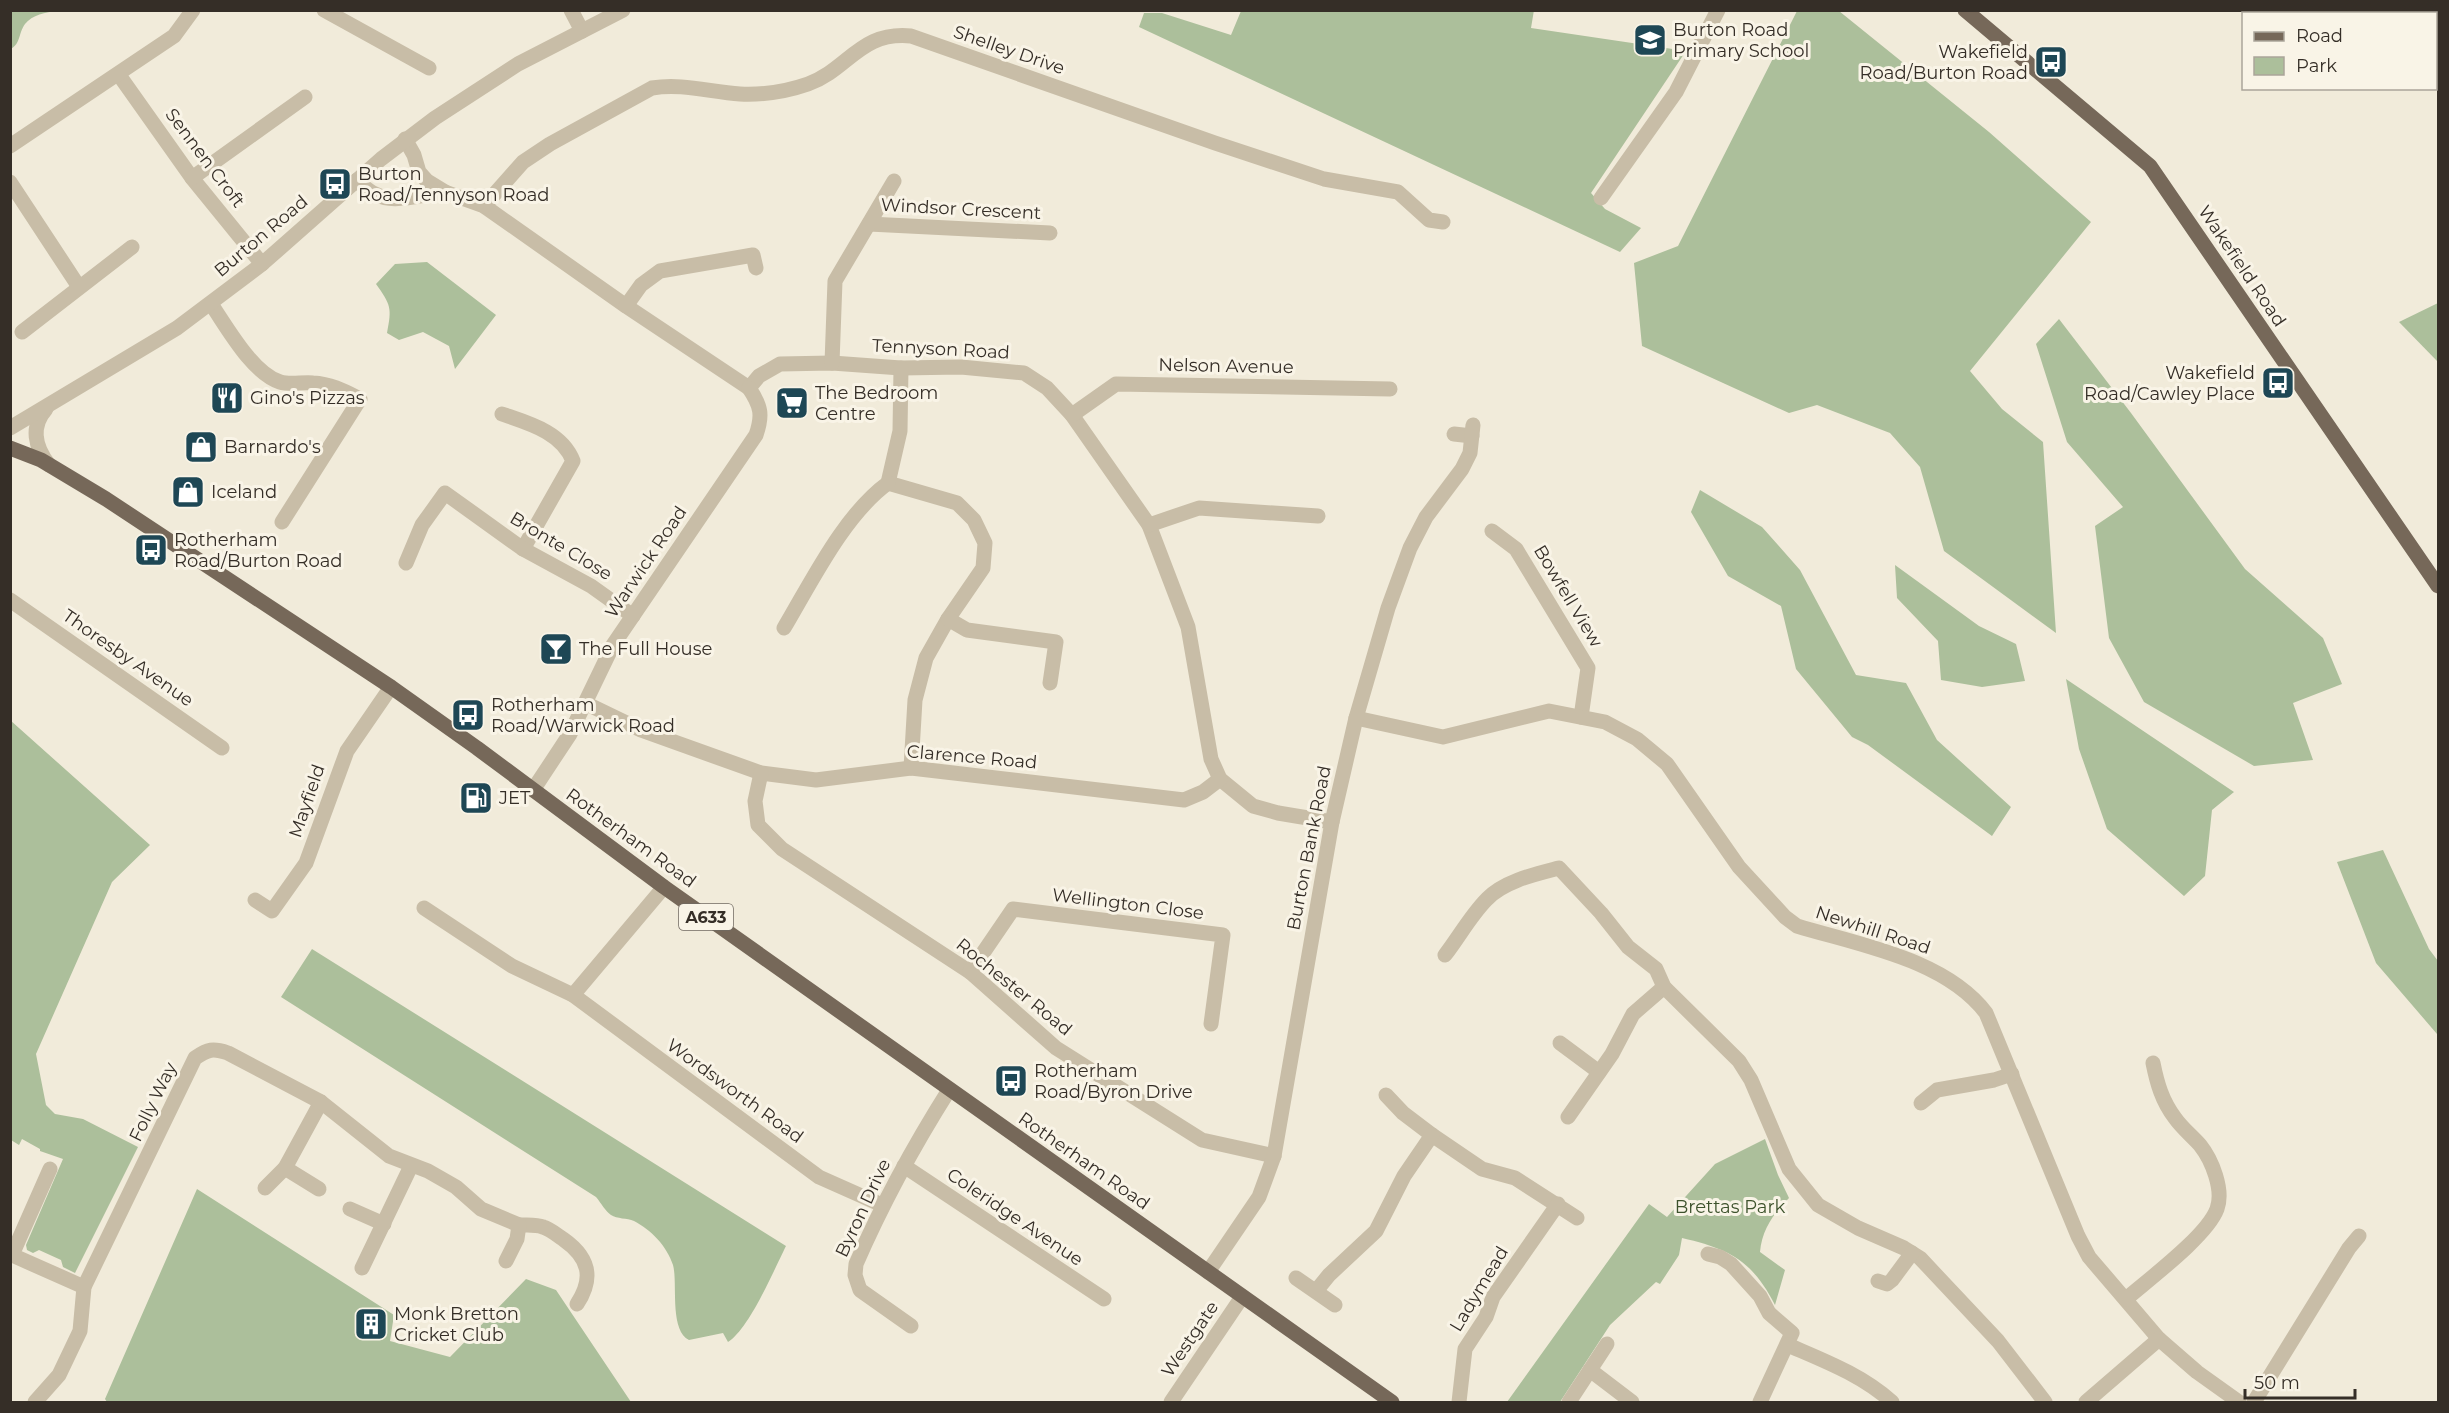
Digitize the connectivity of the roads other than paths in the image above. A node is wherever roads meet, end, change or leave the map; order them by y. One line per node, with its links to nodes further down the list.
1 (193, 10): 9 (street)
2 (324, 10): 8 (street)
3 (571, 10): 7 (street)
4 (623, 10): 7 (street, Burton Road)
5 (1718, 10): 18 (street)
6 (1965, 10): 48 (main road, Wakefield Road)
7 (582, 31): 11 (street, Burton Road)
8 (429, 68)
9 (119, 75): 12 (street); 13 (street, Sennen Croft)
10 (305, 97): 13 (street)
11 (405, 139): 14 (street, Burton Road); 17 (street)
12 (10, 146)
13 (192, 178): 24 (street, Sennen Croft)
14 (357, 180): 17 (street); 24 (street, Burton Road)
15 (894, 181): 21 (street, Windsor Crescent)
16 (10, 182): 26 (street)
17 (445, 192): 19 (street)
18 (1601, 198)
19 (484, 206): 20 (street, Shelley Drive); 28 (street)
20 (1443, 222)
21 (869, 224): 22 (street, Windsor Crescent); 30 (street, Windsor Crescent)
22 (1050, 234)
23 (132, 247): 26 (street)
24 (262, 264): 27 (street, Burton Road)
25 (756, 268): 28 (street)
26 (79, 286): 29 (street)
27 (211, 304): 34 (street, Burton Road); 43 (street)
28 (626, 306): 32 (street)
29 (22, 332)
30 (832, 363): 31 (street, Tennyson Road); 32 (street, Tennyson Road)
31 (901, 369): 36 (street, Tennyson Road); 41 (street)
32 (749, 388): 50 (street, Warwick Road)
33 (1390, 389): 36 (street, Nelson Avenue)
34 (48, 407): 37 (street, Burton Road); 40 (street)
35 (502, 414): 46 (street)
36 (1072, 415): 44 (street, Tennyson Road)
37 (10, 428)
38 (1454, 434): 57 (street, Burton Bank Road)
39 (10, 448): 40 (main road, Rotherham Road / A633)
40 (49, 465): 54 (main road, Rotherham Road / A633)
41 (888, 483): 51 (street); 52 (street)
42 (1318, 516): 44 (street)
43 (282, 522)
44 (1149, 525): 61 (street, Tennyson Road)
45 (1496, 539): 56 (street, Bowfell View)
46 (523, 549): 47 (street, Bronte Close); 50 (street, Bronte Close)
47 (406, 563)
48 (2439, 586)
49 (10, 600): 58 (street, Thoresby Avenue)
50 (633, 616): 55 (street, Warwick Road)
51 (948, 619): 53 (street); 59 (street)
52 (784, 628)
53 (1050, 683)
54 (391, 687): 62 (main road, Rotherham Road / A633); 65 (street, Mayfield)
55 (585, 703): 60 (street, Clarence Road); 62 (street, Warwick Road)
56 (1581, 717): 57 (street, Newhill Road); 75 (street, Newhill Road)
57 (1356, 718): 63 (street, Burton Bank Road)
58 (222, 748)
59 (911, 768): 60 (street, Clarence Road); 61 (street, Clarence Road)
60 (761, 773): 68 (street, Rochester Road)
61 (1220, 779): 63 (street)
62 (533, 790): 64 (main road, Rotherham Road / A633)
63 (1332, 822): 82 (street, Burton Bank Road)
64 (664, 887): 70 (street); 76 (main road, Rotherham Road / A633)
65 (255, 900)
66 (424, 908): 70 (street, Wordsworth Road)
67 (1445, 955): 69 (street)
68 (970, 972): 71 (street, Wellington Close); 82 (street, Rochester Road)
69 (1664, 987): 74 (street); 97 (street)
70 (573, 995): 90 (street, Wordsworth Road)
71 (1211, 1024)
72 (1560, 1043): 74 (street)
73 (2153, 1063): 108 (street)
74 (1599, 1072): 80 (street)
75 (2012, 1074): 79 (street); 108 (street, Newhill Road)
76 (950, 1090): 84 (street, Byron Drive); 101 (main road, Rotherham Road / A633)
77 (1386, 1095): 81 (street)
78 (321, 1102): 83 (street, Folly Way); 85 (street); 104 (street, Folly Way)
79 (1921, 1103)
80 (1568, 1117)
81 (1432, 1135): 89 (street); 105 (street)
82 (1274, 1156): 101 (street, Burton Bank Road)
83 (411, 1166): 93 (street); 94 (street, Folly Way)
84 (904, 1166): 90 (street, Byron Drive); 107 (street, Coleridge Avenue)
85 (285, 1168): 87 (street); 88 (street)
86 (50, 1169): 96 (street)
87 (265, 1188)
88 (319, 1189)
89 (1558, 1204): 92 (street); 119 (street, Ladymead)
90 (882, 1205): 111 (street, Byron Drive)
91 (350, 1209): 93 (street)
92 (1577, 1218)
93 (384, 1224): 100 (street)
94 (519, 1225): 99 (street); 109 (street, Folly Way)
95 (2359, 1236): 127 (street)
96 (12, 1251): 104 (street)
97 (1912, 1253): 103 (street); 124 (street)
98 (1708, 1254): 114 (street)
99 (506, 1261)
100 (362, 1268)
101 (1208, 1272): 106 (main road, Rotherham Road / A633)
102 (1296, 1278): 105 (street)
103 (1878, 1281)
104 (84, 1287): 116 (street, Folly Way)
105 (1316, 1292): 110 (street)
106 (1242, 1297): 117 (street, Westgate); 118 (main road, Rotherham Road / A633)
107 (1104, 1299)
108 (2126, 1299): 112 (street, Newhill Road)
109 (577, 1304)
110 (1335, 1305)
111 (911, 1326)
112 (2159, 1339): 125 (street); 126 (street, Newhill Road)
113 (1607, 1344): 115 (street)
114 (1788, 1345): 122 (street); 123 (street)
115 (1590, 1370): 120 (street); 121 (street)
116 (35, 1402)
117 (1171, 1402)
118 (1392, 1402)
119 (1459, 1402)
120 (1569, 1402)
121 (1632, 1402)
122 (1760, 1402)
123 (1892, 1402)
124 (2045, 1402)
125 (2086, 1402)
126 (2239, 1402)
127 (2254, 1402)

